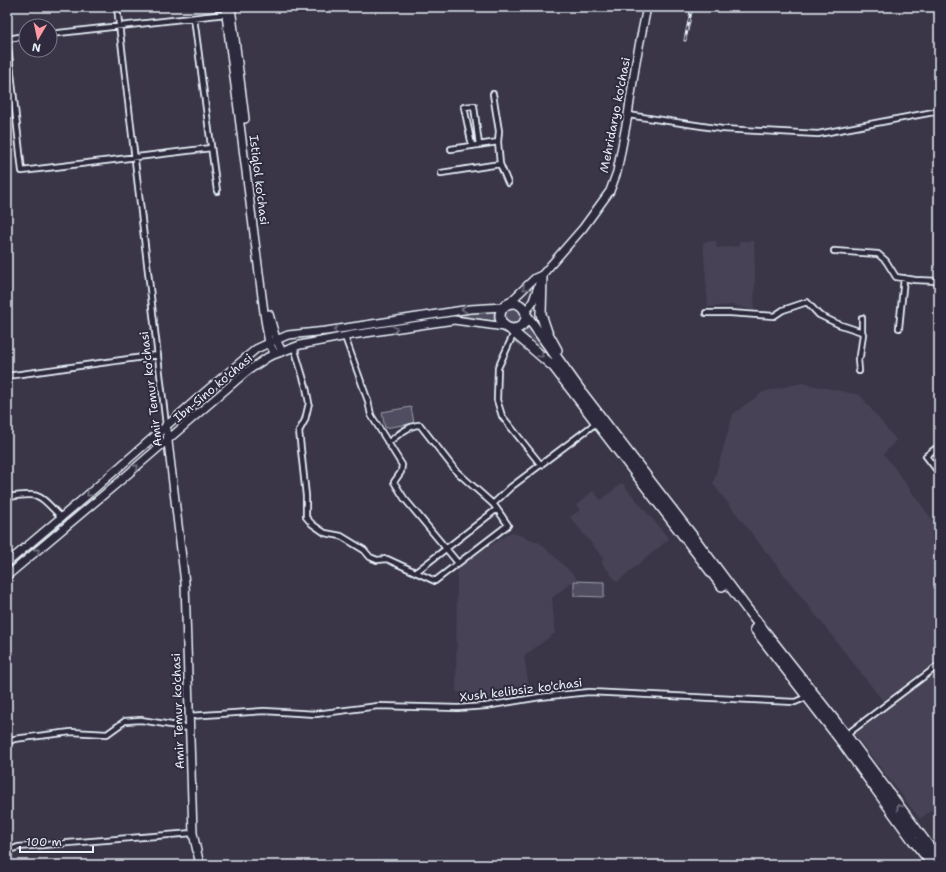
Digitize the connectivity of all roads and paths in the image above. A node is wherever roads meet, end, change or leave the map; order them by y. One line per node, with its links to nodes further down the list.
1 (117, 7): 6 (street, Amir Temur ko'chasi)
2 (231, 7): 35 (main road, Istiqlol ko'chasi)
3 (647, 7): 12 (main road, Мehridaryo ko'chasi)
4 (226, 10): 5 (street); 36 (main road, Istiqlol ko'chasi)
5 (194, 18): 6 (street); 16 (street)
6 (119, 26): 7 (street); 18 (street, Amir Temur ko'chasi)
7 (58, 33)
8 (18, 37): 9 (street)
9 (7, 38): 18 (street)
10 (494, 94): 13 (street)
11 (939, 111): 12 (street)
12 (628, 115): 24 (main road, Мehridaryo ko'chasi)
13 (498, 142): 14 (street); 19 (street)
14 (479, 145): 15 (street); 15 (street)
15 (472, 146): 17 (street)
16 (211, 148): 18 (street); 22 (street)
17 (451, 149)
18 (134, 157): 39 (street, Amir Temur ko'chasi)
19 (500, 164): 20 (street); 21 (street)
20 (441, 173)
21 (508, 183)
22 (217, 192)
23 (834, 251): 25 (street)
24 (542, 275): 27 (main road, one-way to 27); 29 (main road); 40 (highway)
25 (904, 278): 26 (street); 31 (street)
26 (939, 281)
27 (506, 305): 29 (highway); 32 (highway); 35 (main road, Ibn-Sino ko'chasi, one-way to 35)
28 (706, 313): 33 (street)
29 (527, 314): 32 (highway); 40 (highway)
30 (862, 318): 33 (street)
31 (899, 328)
32 (510, 330): 34 (main road, Ibn-Sino ko'chasi, one-way to 32); 43 (highway, one-way to 43); 48 (street)
33 (862, 332): 41 (street)
34 (345, 336): 37 (main road, Ibn-Sino ko'chasi); 46 (street)
35 (276, 339): 36 (main road, Ibn-Sino ko'chasi); 38 (main road, Istiqlol ko'chasi)
36 (269, 343): 38 (main road, Istiqlol ko'chasi); 44 (main road, Ibn-Sino ko'chasi)
37 (294, 347): 38 (main road, Ibn-Sino ko'chasi); 57 (street)
38 (278, 353): 45 (main road, Ibn-Sino ko'chasi)
39 (158, 355): 42 (street); 44 (street, Amir Temur ko'chasi)
40 (563, 364): 63 (highway)
41 (859, 371)
42 (7, 376)
43 (596, 423): 48 (street); 60 (highway)
44 (166, 426): 45 (main road, Amir Temur ko'chasi); 53 (main road, Ibn-Sino ko'chasi, one-way to 53)
45 (168, 440): 58 (main road, Ibn-Sino ko'chasi, one-way to 45); 61 (main road, Amir Temur ko'chasi)
46 (388, 443): 51 (street); 54 (street)
47 (939, 446): 49 (street)
48 (541, 464): 51 (street)
49 (939, 473)
50 (7, 497): 53 (street)
51 (493, 504): 52 (street)
52 (497, 509): 54 (street); 56 (street)
53 (61, 517): 55 (main road, Ibn-Sino ko'chasi)
54 (446, 548): 56 (street); 57 (street)
55 (7, 563)
56 (458, 563): 57 (street)
57 (416, 572)
58 (7, 576)
59 (939, 665): 63 (street)
60 (807, 697): 61 (street, Xush kelibsiz ko'chasi); 65 (highway)
61 (189, 716): 62 (main road, Amir Temur ko'chasi)
62 (189, 728): 64 (street); 66 (main road, Amir Temur ko'chasi)
63 (846, 735): 65 (highway, one-way to 63)
64 (7, 743)
65 (907, 824): 68 (highway); 70 (highway)
66 (193, 833): 67 (street); 69 (main road, Amir Temur ko'chasi)
67 (7, 850)
68 (939, 860)
69 (200, 865)
70 (933, 865)

